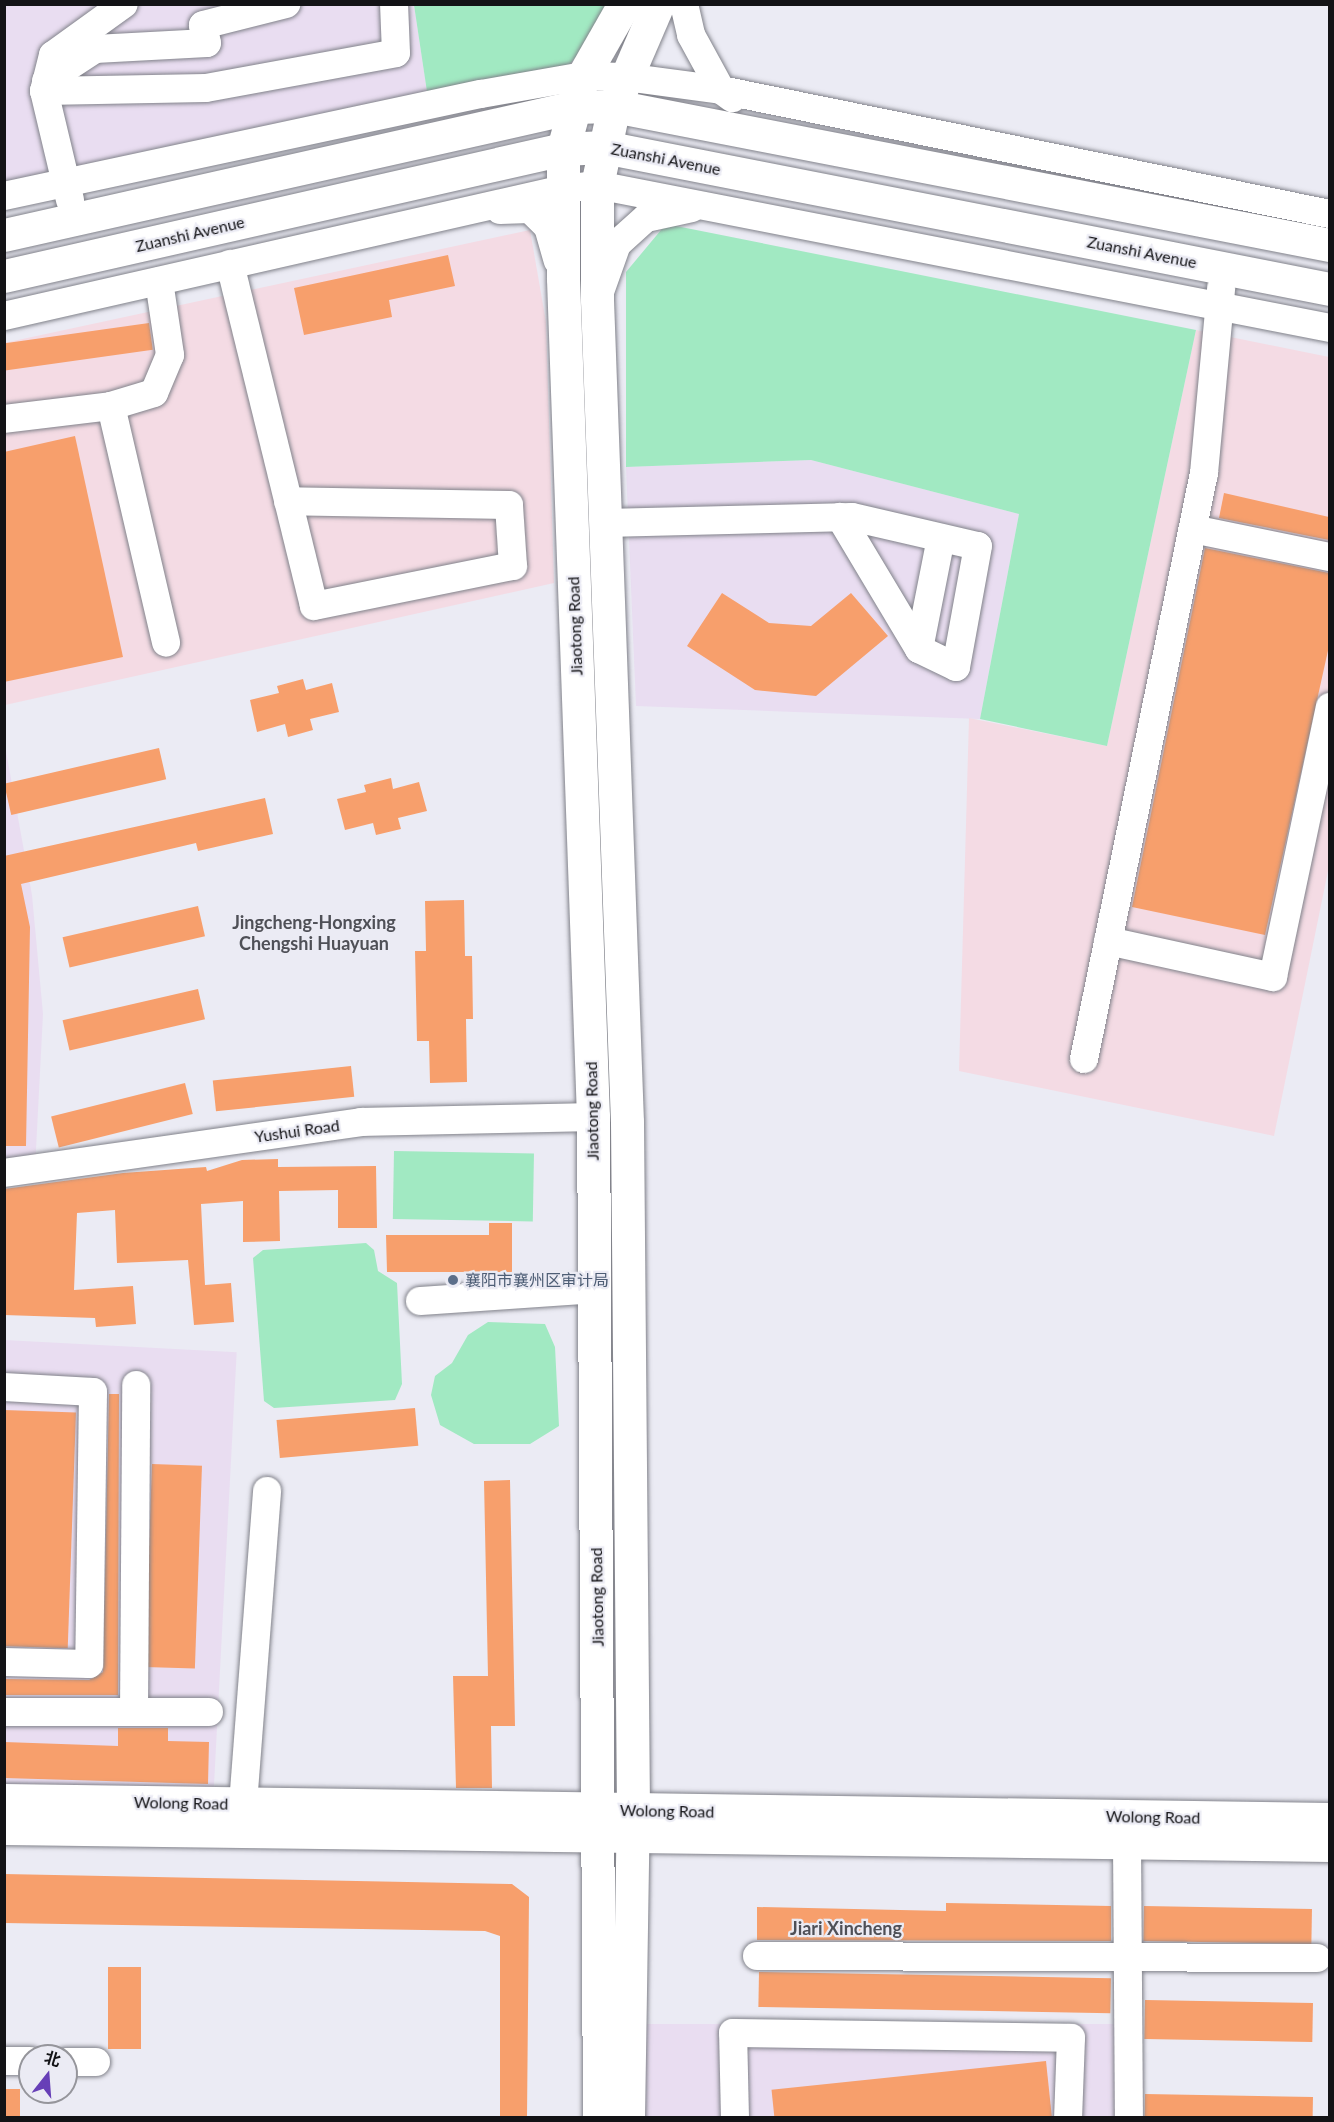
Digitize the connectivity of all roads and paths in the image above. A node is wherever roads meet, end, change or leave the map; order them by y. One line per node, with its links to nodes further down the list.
1 (124, 4): 7 (street)
2 (286, 4): 7 (street)
3 (394, 4): 7 (street)
4 (623, 4): 6 (main road, Jiaotong Road); 10 (street)
5 (680, 7): 8 (street); 9 (main road, Jiaotong Road)
6 (583, 76): 9 (street); 10 (street); 11 (main road, Jiaotong Road)
7 (45, 86): 15 (street)
8 (721, 90): 9 (street); 12 (street); 21 (street)
9 (620, 91): 11 (main road); 12 (main road); 13 (main road, Jiaotong Road)
10 (481, 94): 15 (street)
11 (574, 107): 14 (main road, Jiaotong Road); 22 (main road)
12 (834, 146): 25 (main road)
13 (604, 147): 14 (main road, Zuanshi Avenue); 16 (main road, Jiaotong Road); 27 (main road, Zuanshi Avenue)
14 (563, 149): 17 (main road, Jiaotong Road); 24 (main road, Zuanshi Avenue)
15 (68, 182): 18 (street); 22 (street)
16 (597, 185): 17 (street); 19 (street); 33 (main road, Jiaotong Road)
17 (563, 189): 20 (street); 30 (main road, Jiaotong Road)
18 (4, 196)
19 (717, 208): 33 (street); 34 (street)
20 (467, 211): 26 (street); 30 (street)
21 (1329, 214)
22 (74, 220): 23 (main road)
23 (4, 235)
24 (185, 235): 28 (street); 29 (main road, Zuanshi Avenue)
25 (1329, 245)
26 (230, 264): 28 (street); 39 (street)
27 (1225, 269): 32 (main road, Zuanshi Avenue); 34 (street)
28 (194, 272): 31 (street)
29 (4, 276)
30 (562, 278): 50 (main road, Jiaotong Road)
31 (159, 281): 35 (street); 37 (street)
32 (1329, 289)
33 (597, 299): 41 (main road, Jiaotong Road)
34 (1217, 306): 36 (street); 42 (street)
35 (4, 316)
36 (1329, 328)
37 (111, 406): 38 (street); 45 (street)
38 (4, 419)
39 (288, 501): 39 (street)
40 (840, 517): 41 (street); 43 (street); 46 (street)
41 (605, 523): 65 (main road, Jiaotong Road)
42 (1193, 529): 44 (street); 48 (street)
43 (941, 538): 46 (street); 46 (street)
44 (1329, 557)
45 (166, 643)
46 (919, 649)
47 (1329, 707): 48 (street)
48 (1108, 941): 49 (street)
49 (1084, 1059)
50 (593, 1117): 51 (street, Yushui Road); 52 (main road, Jiaotong Road)
51 (4, 1173)
52 (594, 1289): 53 (street); 64 (main road, Jiaotong Road)
53 (420, 1302)
54 (136, 1385): 59 (street)
55 (4, 1387): 57 (street)
56 (267, 1491): 62 (street)
57 (4, 1662)
58 (4, 1712): 59 (street)
59 (134, 1712): 60 (street)
60 (208, 1712)
61 (4, 1800): 62 (main road, Wolong Road)
62 (243, 1804): 64 (main road, Wolong Road)
63 (1329, 1819): 65 (main road, Wolong Road)
64 (599, 1823): 65 (main road, Wolong Road); 66 (main road, Wolong Road); 74 (main road, Jiaotong Road)
65 (633, 1823): 67 (main road, Wolong Road); 75 (main road, Jiaotong Road)
66 (4, 1828)
67 (1127, 1842): 68 (main road, Wolong Road); 70 (street)
68 (1329, 1845)
69 (758, 1956): 70 (street)
70 (1128, 1957): 71 (street); 78 (street)
71 (1317, 1958)
72 (78, 2062): 73 (street)
73 (96, 2062)
74 (599, 2118)
75 (628, 2118)
76 (735, 2118): 77 (street)
77 (1068, 2118)
78 (1129, 2118)

